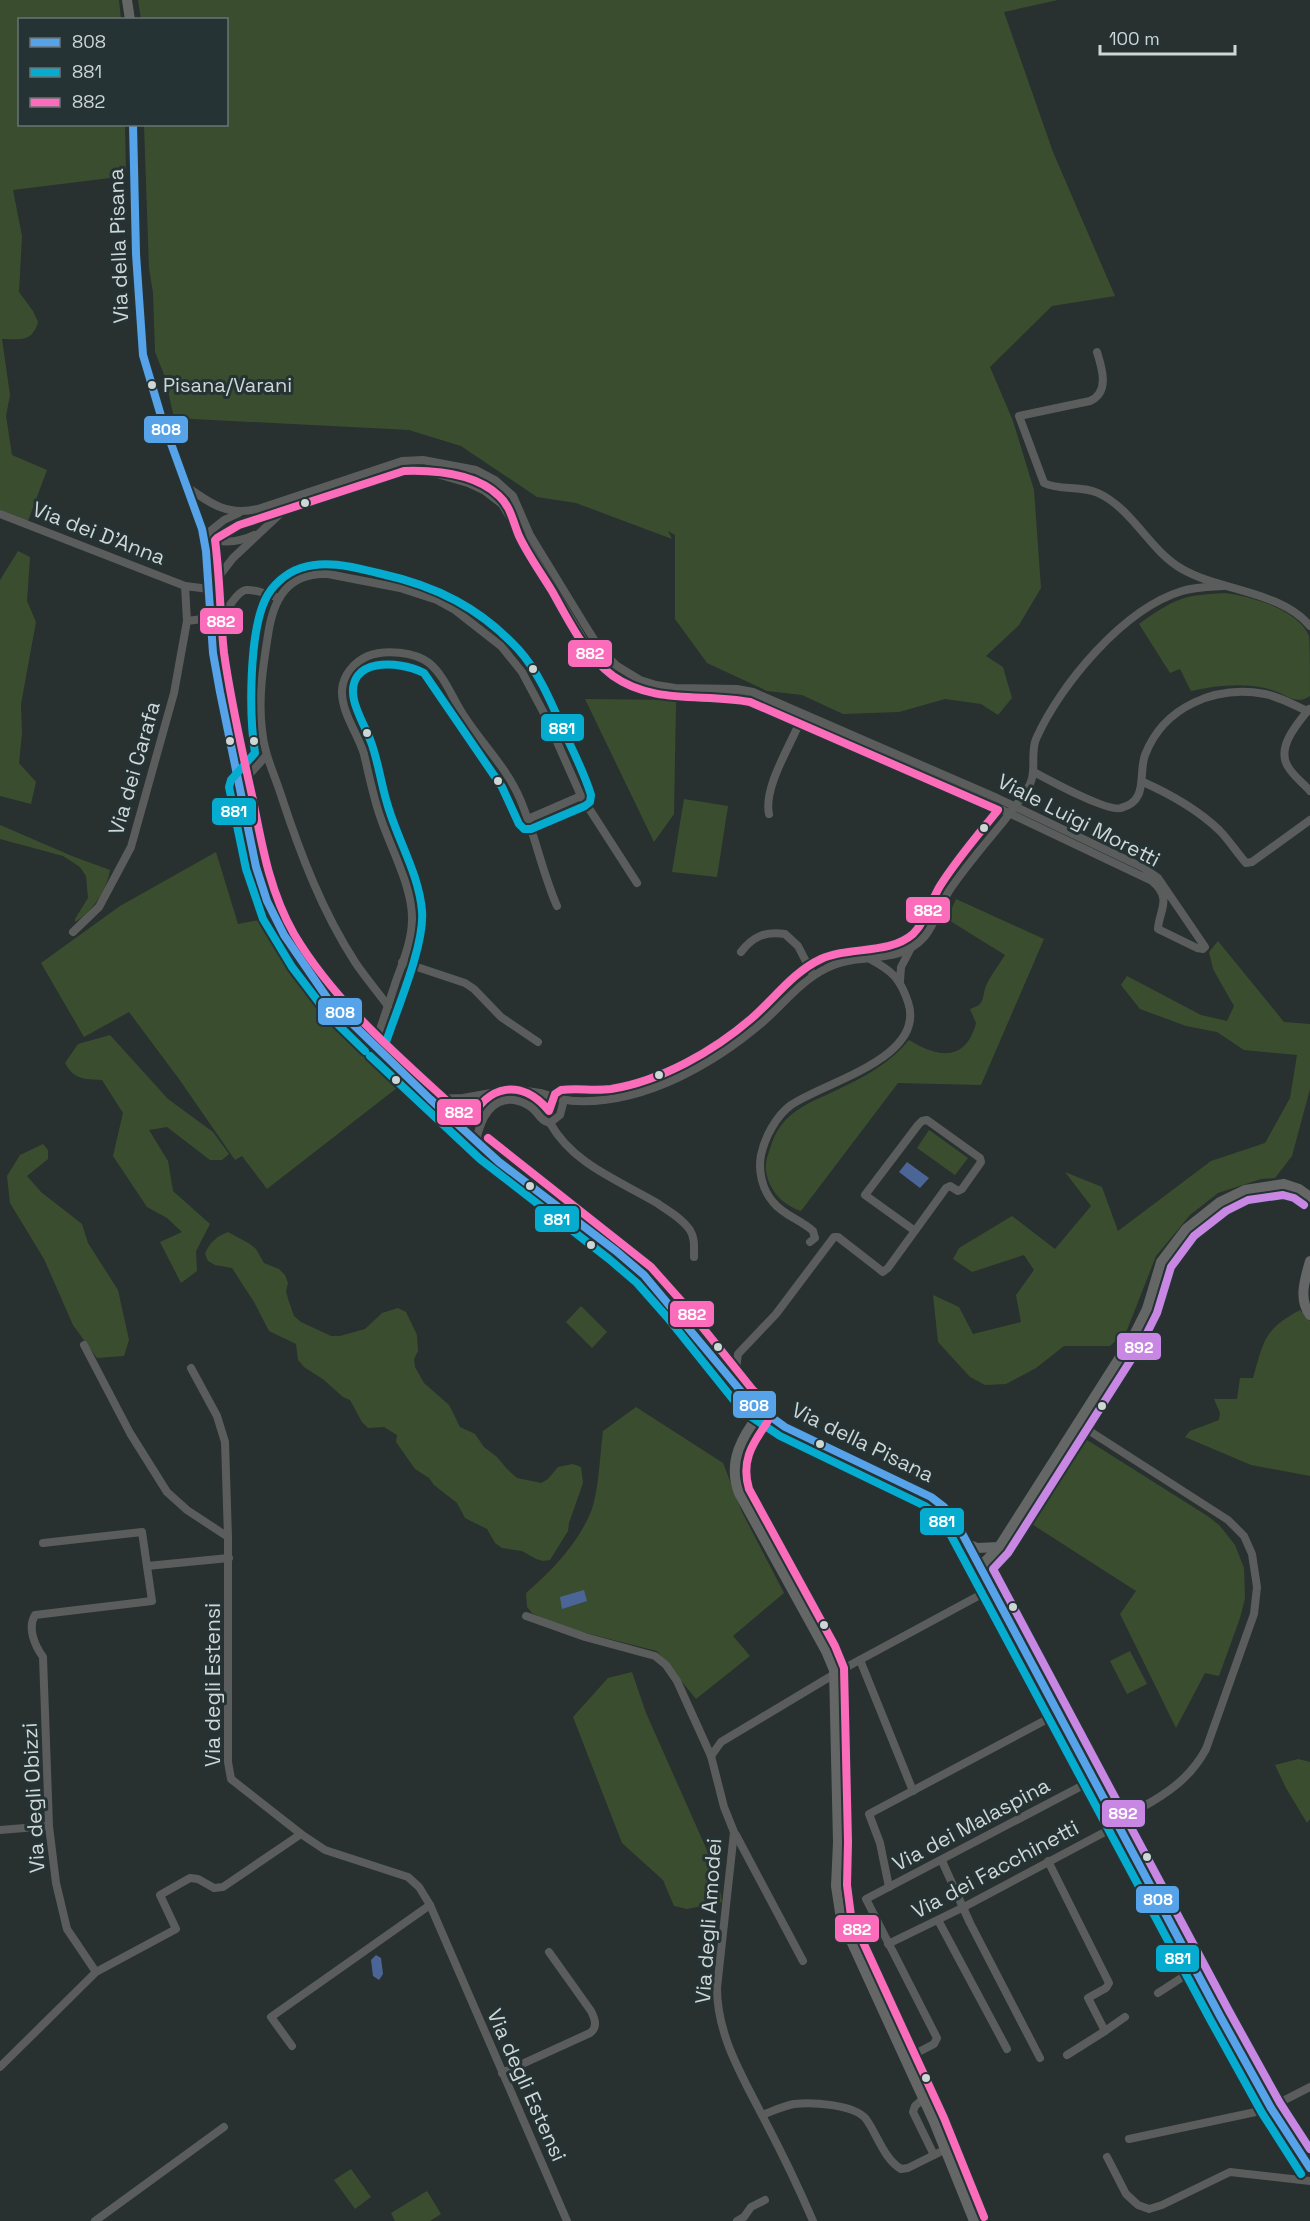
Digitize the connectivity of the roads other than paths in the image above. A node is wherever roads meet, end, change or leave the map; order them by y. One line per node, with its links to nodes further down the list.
1 (127, 0): 2 (main road)
2 (130, 18)
3 (134, 126): 6 (main road, Via della Pisana)
4 (1097, 352): 13 (street)
5 (448, 476): 7 (street); 10 (street, Viale Luigi Moretti); 21 (street, Viale Luigi Moretti)
6 (186, 486): 8 (street); 11 (main road, Via della Pisana)
7 (515, 499): 8 (street, Viale Luigi Moretti); 21 (street, Viale Luigi Moretti)
8 (241, 512): 11 (street, Viale Luigi Moretti)
9 (0, 514): 12 (street, Via dei D’Anna)
10 (260, 533): 11 (street, Viale Luigi Moretti); 14 (street, Viale Luigi Moretti)
11 (204, 536): 14 (main road, Via della Pisana)
12 (185, 586): 14 (street, Via dei D’Anna); 17 (street, Via dei Carafa)
13 (1223, 586): 18 (street); 23 (street)
14 (209, 589): 16 (main road, Via della Pisana)
15 (279, 598): 19 (street); 22 (street); 27 (street)
16 (210, 618): 17 (street); 19 (main road, Via della Pisana)
17 (187, 621): 37 (street, Via dei Carafa)
18 (1310, 626)
19 (212, 634): 25 (main road, Via della Pisana)
20 (1309, 710): 24 (street); 26 (street)
21 (802, 718): 28 (street, Viale Luigi Moretti); 29 (street)
22 (266, 756): 25 (street); 45 (street)
23 (1034, 772): 24 (street); 28 (street)
24 (1143, 782): 31 (street)
25 (239, 786): 47 (main road, Via della Pisana)
26 (1310, 791)
27 (581, 795): 30 (street); 32 (street)
28 (1012, 810): 33 (street, Viale Luigi Moretti); 35 (street, Viale Luigi Moretti); 39 (street)
29 (769, 814)
30 (528, 819): 34 (street); 42 (street)
31 (1310, 820)
32 (637, 883)
33 (1176, 905): 35 (street); 36 (street, Viale Luigi Moretti)
34 (557, 906)
35 (1162, 913): 38 (street, Viale Luigi Moretti)
36 (1189, 924): 38 (street); 38 (street, Viale Luigi Moretti)
37 (73, 932)
38 (1175, 938)
39 (912, 947): 41 (street); 44 (street)
40 (741, 952): 43 (street)
41 (870, 959): 43 (street); 44 (street)
42 (402, 962): 45 (street); 46 (street)
43 (813, 975): 51 (street)
44 (900, 981): 58 (street)
45 (388, 1006): 47 (street)
46 (538, 1042)
47 (374, 1046): 50 (main road, Via della Pisana)
48 (540, 1094): 49 (street); 51 (street); 52 (street)
49 (478, 1096): 50 (street); 53 (street)
50 (430, 1099): 55 (main road, Via della Pisana)
51 (564, 1100): 54 (street)
52 (533, 1108): 53 (street); 54 (street)
53 (486, 1112): 55 (street)
54 (550, 1123): 59 (street)
55 (476, 1142): 64 (main road, Via della Pisana)
56 (1310, 1197): 65 (main road)
57 (915, 1231): 57 (street); 64 (street)
58 (810, 1242)
59 (694, 1257)
60 (1310, 1261): 61 (main road)
61 (1310, 1315)
62 (84, 1346): 66 (street)
63 (191, 1368): 66 (street, Via degli Estensi)
64 (759, 1410): 68 (main road, Via della Pisana); 76 (main road)
65 (1077, 1423): 69 (main road); 81 (street, Via dei Facchinetti)
66 (228, 1537): 70 (street, Via degli Estensi)
67 (43, 1543): 71 (street)
68 (968, 1544): 69 (main road); 72 (main road, Via della Pisana)
69 (999, 1547): 72 (main road); 73 (main road)
70 (229, 1557): 71 (street); 85 (street, Via degli Estensi)
71 (147, 1566): 82 (street, Via degli Obizzi)
72 (980, 1566): 73 (main road, Via della Pisana)
73 (990, 1584): 75 (street); 77 (main road, Via della Pisana)
74 (526, 1616): 78 (street, Via degli Amodei)
75 (860, 1660): 76 (street); 80 (street)
76 (835, 1674): 78 (street); 104 (main road)
77 (1057, 1714): 79 (main road, Via della Pisana); 80 (street)
78 (711, 1756): 84 (street, Via degli Amodei)
79 (1093, 1780): 81 (main road, Via della Pisana); 86 (street, Via dei Malaspina)
80 (913, 1791): 88 (street)
81 (1118, 1825): 87 (street, Via dei Facchinetti); 95 (main road, Via della Pisana)
82 (49, 1826): 83 (street); 96 (street, Via degli Obizzi)
83 (0, 1830)
84 (734, 1832): 94 (street); 110 (street, Via degli Amodei)
85 (301, 1834): 89 (street, Via degli Estensi); 96 (street)
86 (942, 1861): 88 (street, Via dei Malaspina); 90 (street)
87 (1048, 1861): 90 (street, Via dei Facchinetti); 99 (street)
88 (889, 1887): 92 (street, Via dei Malaspina)
89 (430, 1905): 100 (street); 106 (street, Via degli Estensi)
90 (964, 1907): 91 (street, Via dei Facchinetti); 103 (street)
91 (938, 1920): 92 (street, Via dei Facchinetti); 101 (street)
92 (888, 1944): 104 (street)
93 (549, 1952): 106 (street)
94 (803, 1961)
95 (1195, 1969): 97 (street); 109 (main road, Via della Pisana)
96 (96, 1972): 105 (street)
97 (1158, 1994)
98 (1125, 2018): 99 (street)
99 (1105, 2031): 102 (street)
100 (292, 2046)
101 (1007, 2049)
102 (1067, 2055)
103 (1040, 2058)
104 (905, 2059): 108 (main road)
105 (0, 2067)
106 (502, 2073): 120 (street, Via degli Estensi)
107 (1310, 2087): 109 (street)
108 (923, 2099): 113 (main road); 114 (street)
109 (1271, 2108): 112 (street); 116 (main road, Via della Pisana)
110 (762, 2115): 114 (street); 122 (street, Via degli Amodei)
111 (224, 2127): 119 (street)
112 (1129, 2139)
113 (946, 2149): 114 (street); 123 (main road)
114 (934, 2155)
115 (1107, 2157): 117 (street)
116 (1310, 2168)
117 (1310, 2181)
118 (765, 2200): 121 (street)
119 (95, 2221)
120 (567, 2221)
121 (737, 2221)
122 (813, 2221)
123 (974, 2221)

